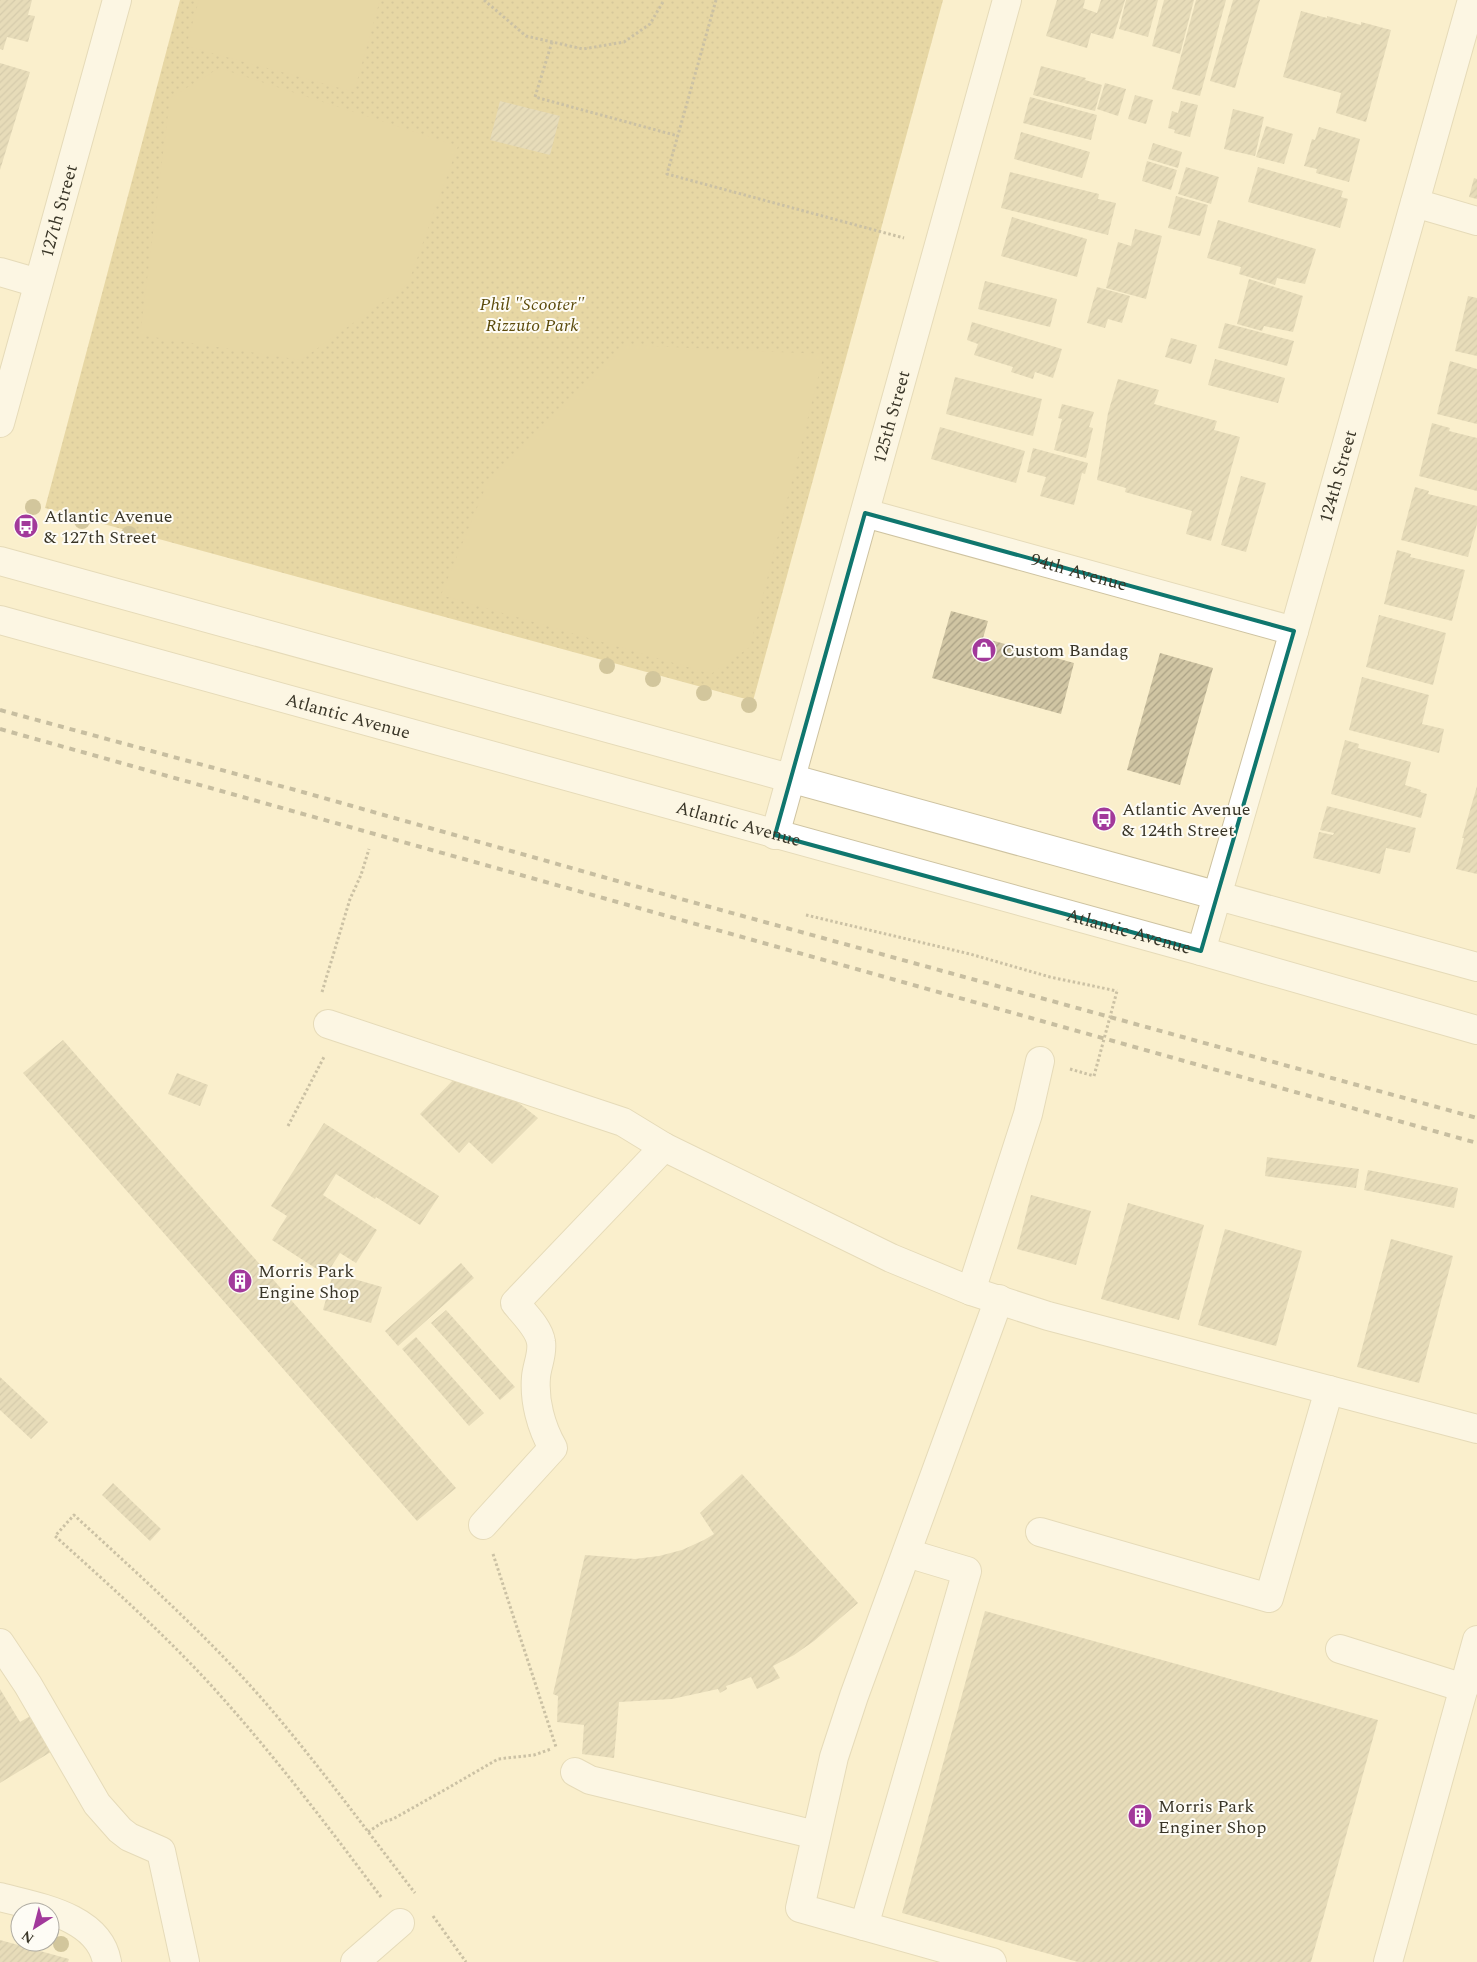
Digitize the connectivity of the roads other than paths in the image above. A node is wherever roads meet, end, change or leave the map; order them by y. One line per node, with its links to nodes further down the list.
1 (117, 0): 7 (main road, 127th Street)
2 (1007, 0): 9 (main road, 125th Street)
3 (1472, 0): 4 (main road, 124th Street)
4 (1415, 204): 5 (main road); 12 (main road, 124th Street)
5 (1477, 220)
6 (0, 272): 7 (main road)
7 (38, 283): 8 (main road, 127th Street)
8 (0, 423)
9 (865, 514): 12 (main road, 94th Avenue); 13 (main road, 125th Street)
10 (0, 560): 13 (main road)
11 (0, 620): 14 (main road, Atlantic Avenue)
12 (1294, 631): 15 (main road, 124th Street)
13 (790, 778): 14 (main road, 125th Street); 15 (main road)
14 (774, 835): 16 (main road, Atlantic Avenue)
15 (1217, 895): 16 (main road, 124th Street); 17 (main road)
16 (1201, 952): 19 (main road, Atlantic Avenue)
17 (1477, 967)
18 (328, 1024): 21 (main road)
19 (1477, 1030)
20 (1040, 1061): 22 (main road)
21 (664, 1147): 22 (main road); 26 (main road)
22 (972, 1291): 23 (main road)
23 (999, 1299): 24 (main road); 28 (main road)
24 (1329, 1390): 25 (main road); 27 (main road)
25 (1477, 1429)
26 (483, 1525)
27 (1040, 1532)
28 (907, 1552): 34 (main road); 37 (main road)
29 (1477, 1640): 32 (main road)
30 (0, 1643): 39 (main road)
31 (1340, 1649): 32 (main road)
32 (1464, 1688): 42 (main road)
33 (575, 1772): 34 (main road)
34 (816, 1835): 37 (main road)
35 (0, 1897): 38 (main road)
36 (400, 1923): 40 (main road)
37 (864, 1926): 41 (main road)
38 (107, 1962)
39 (185, 1962)
40 (355, 1962)
41 (992, 1962)
42 (1388, 1962)

